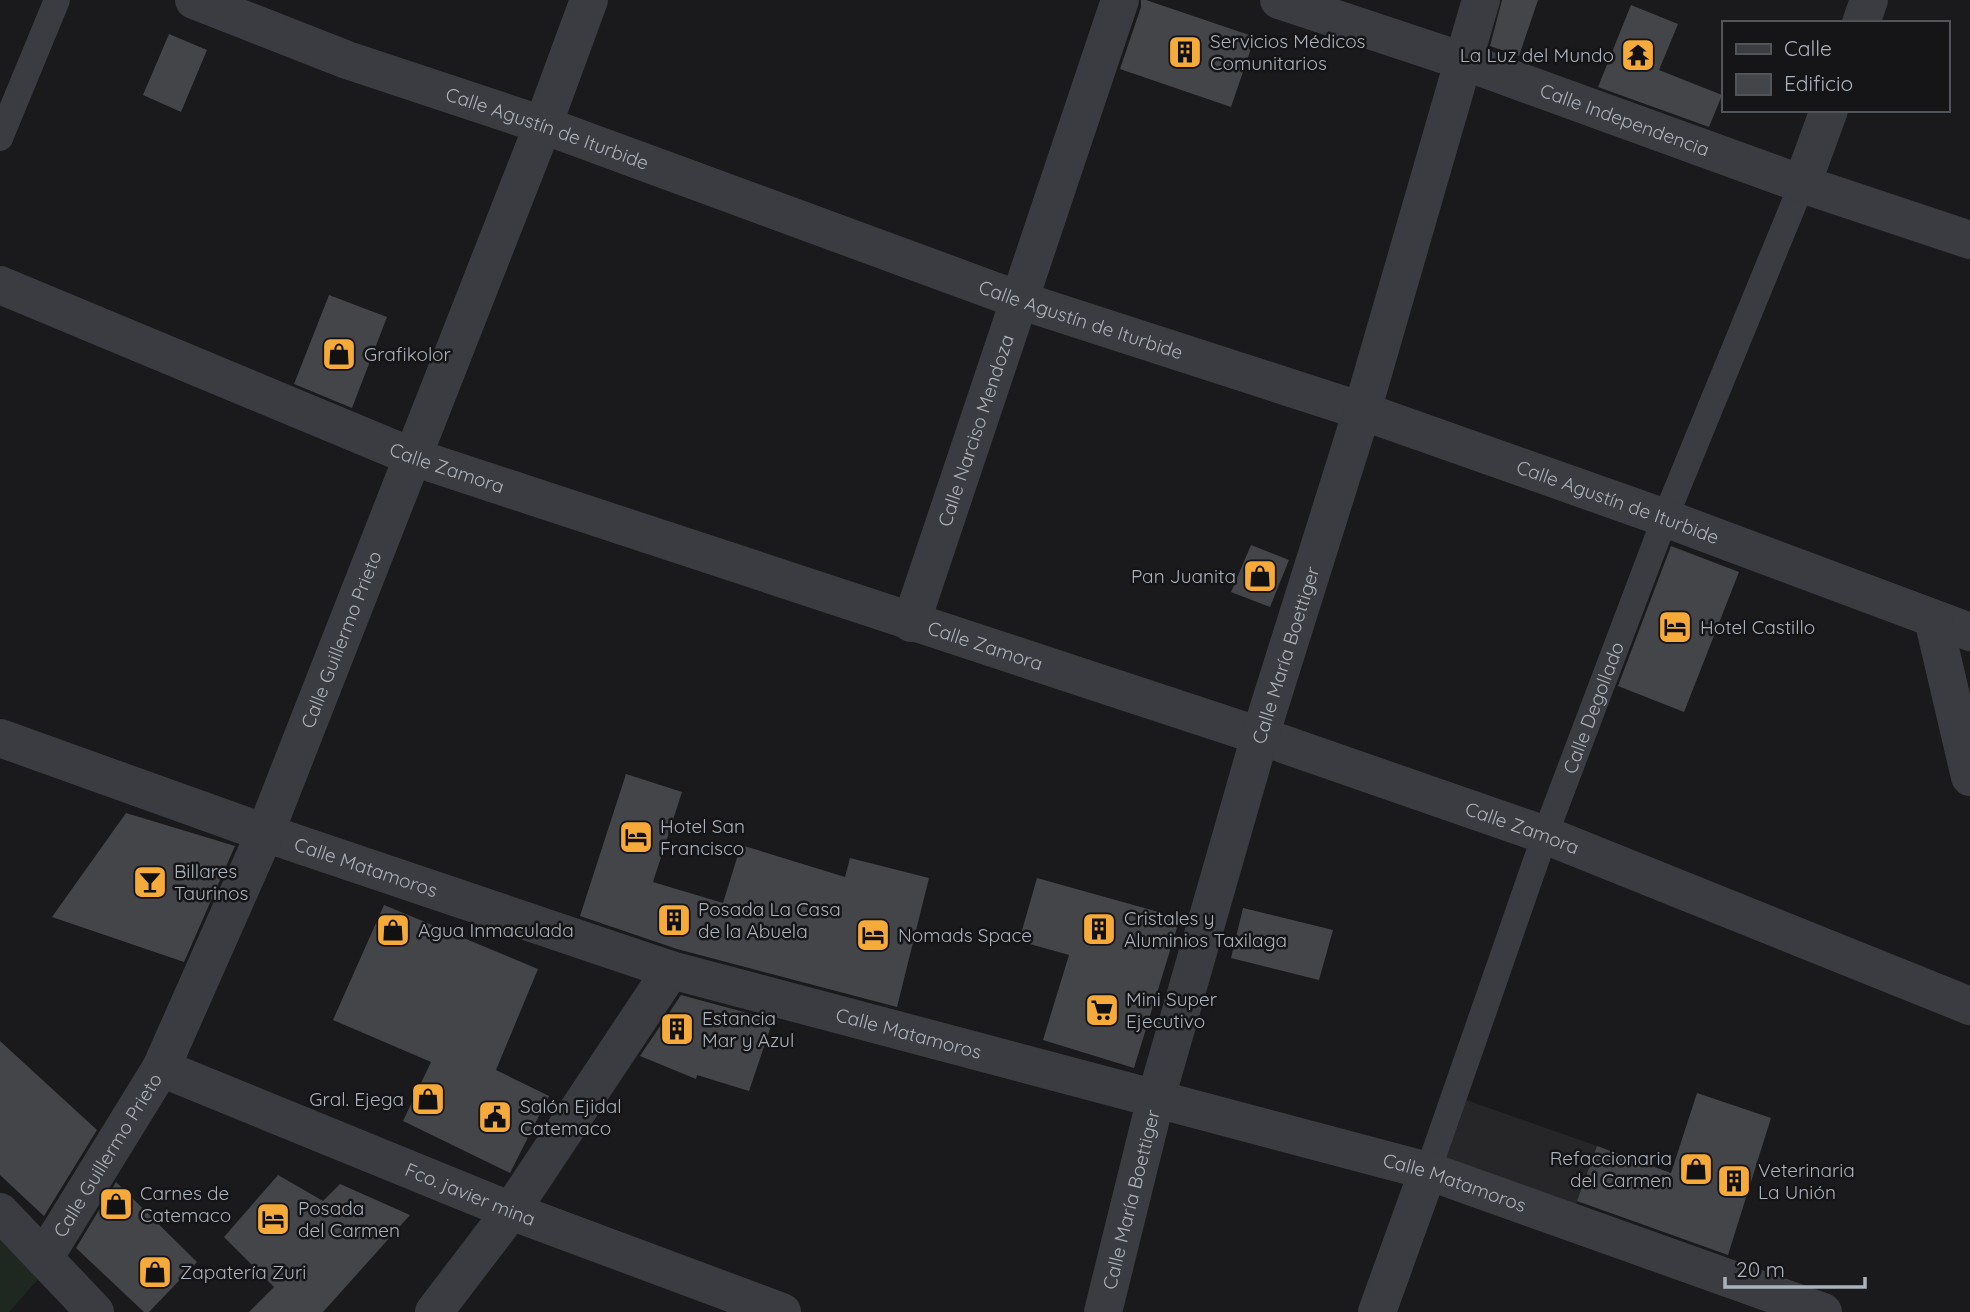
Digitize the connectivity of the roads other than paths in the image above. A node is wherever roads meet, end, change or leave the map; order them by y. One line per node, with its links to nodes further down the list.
1 (57, 0): 12 (lane)
2 (194, 0): 11 (street, Calle Agustín de Iturbide)
3 (589, 0): 11 (street, Calle Guillermo Prieto)
4 (1120, 0): 16 (street, Calle Narciso Mendoza)
5 (1279, 0): 9 (street, Calle Independencia)
6 (1481, 0): 9 (street, Calle María Boettiger)
7 (1869, 0): 8 (street)
8 (1862, 21)
9 (1463, 61): 13 (street, Calle Independencia); 17 (street, Calle María Boettiger)
10 (1828, 112): 13 (street, Calle Degollado)
11 (543, 125): 16 (street, Calle Agustín de Iturbide); 18 (street, Calle Guillermo Prieto)
12 (0, 138)
13 (1802, 184): 14 (street, Calle Independencia); 19 (lane, Calle Degollado)
14 (1970, 240)
15 (0, 285): 18 (street, Calle Zamora)
16 (1019, 300): 17 (street, Calle Agustín de Iturbide); 21 (street, Calle Narciso Mendoza)
17 (1362, 411): 19 (street, Calle Agustín de Iturbide); 23 (street, Calle María Boettiger)
18 (413, 457): 21 (street, Calle Zamora); 26 (street, Calle Guillermo Prieto)
19 (1665, 517): 20 (street, Calle Agustín de Iturbide); 27 (lane, Calle Degollado)
20 (1933, 619): 22 (street, Calle Agustín de Iturbide); 25 (street)
21 (911, 623): 23 (street, Calle Zamora)
22 (1970, 632)
23 (1260, 736): 27 (street, Calle Zamora); 31 (street, Calle María Boettiger)
24 (0, 738): 26 (street, Calle Matamoros)
25 (1970, 777)
26 (265, 833): 28 (street, Calle Matamoros); 30 (street, Calle Guillermo Prieto)
27 (1545, 835): 29 (street, Calle Zamora); 32 (lane, Calle Degollado)
28 (671, 970): 31 (street, Calle Matamoros); 33 (street)
29 (1970, 1006)
30 (161, 1068): 33 (street, Fco. javier mina); 35 (street, Calle Guillermo Prieto)
31 (1156, 1098): 32 (street, Calle Matamoros); 39 (street, Calle María Boettiger)
32 (1428, 1171): 40 (street, Calle Degollado); 41 (street, Calle Matamoros)
33 (512, 1211): 37 (street); 38 (street, Fco. javier mina)
34 (0, 1212): 35 (street)
35 (44, 1258): 36 (street)
36 (95, 1312)
37 (434, 1312)
38 (782, 1312)
39 (1103, 1312)
40 (1377, 1312)
41 (1823, 1312)

